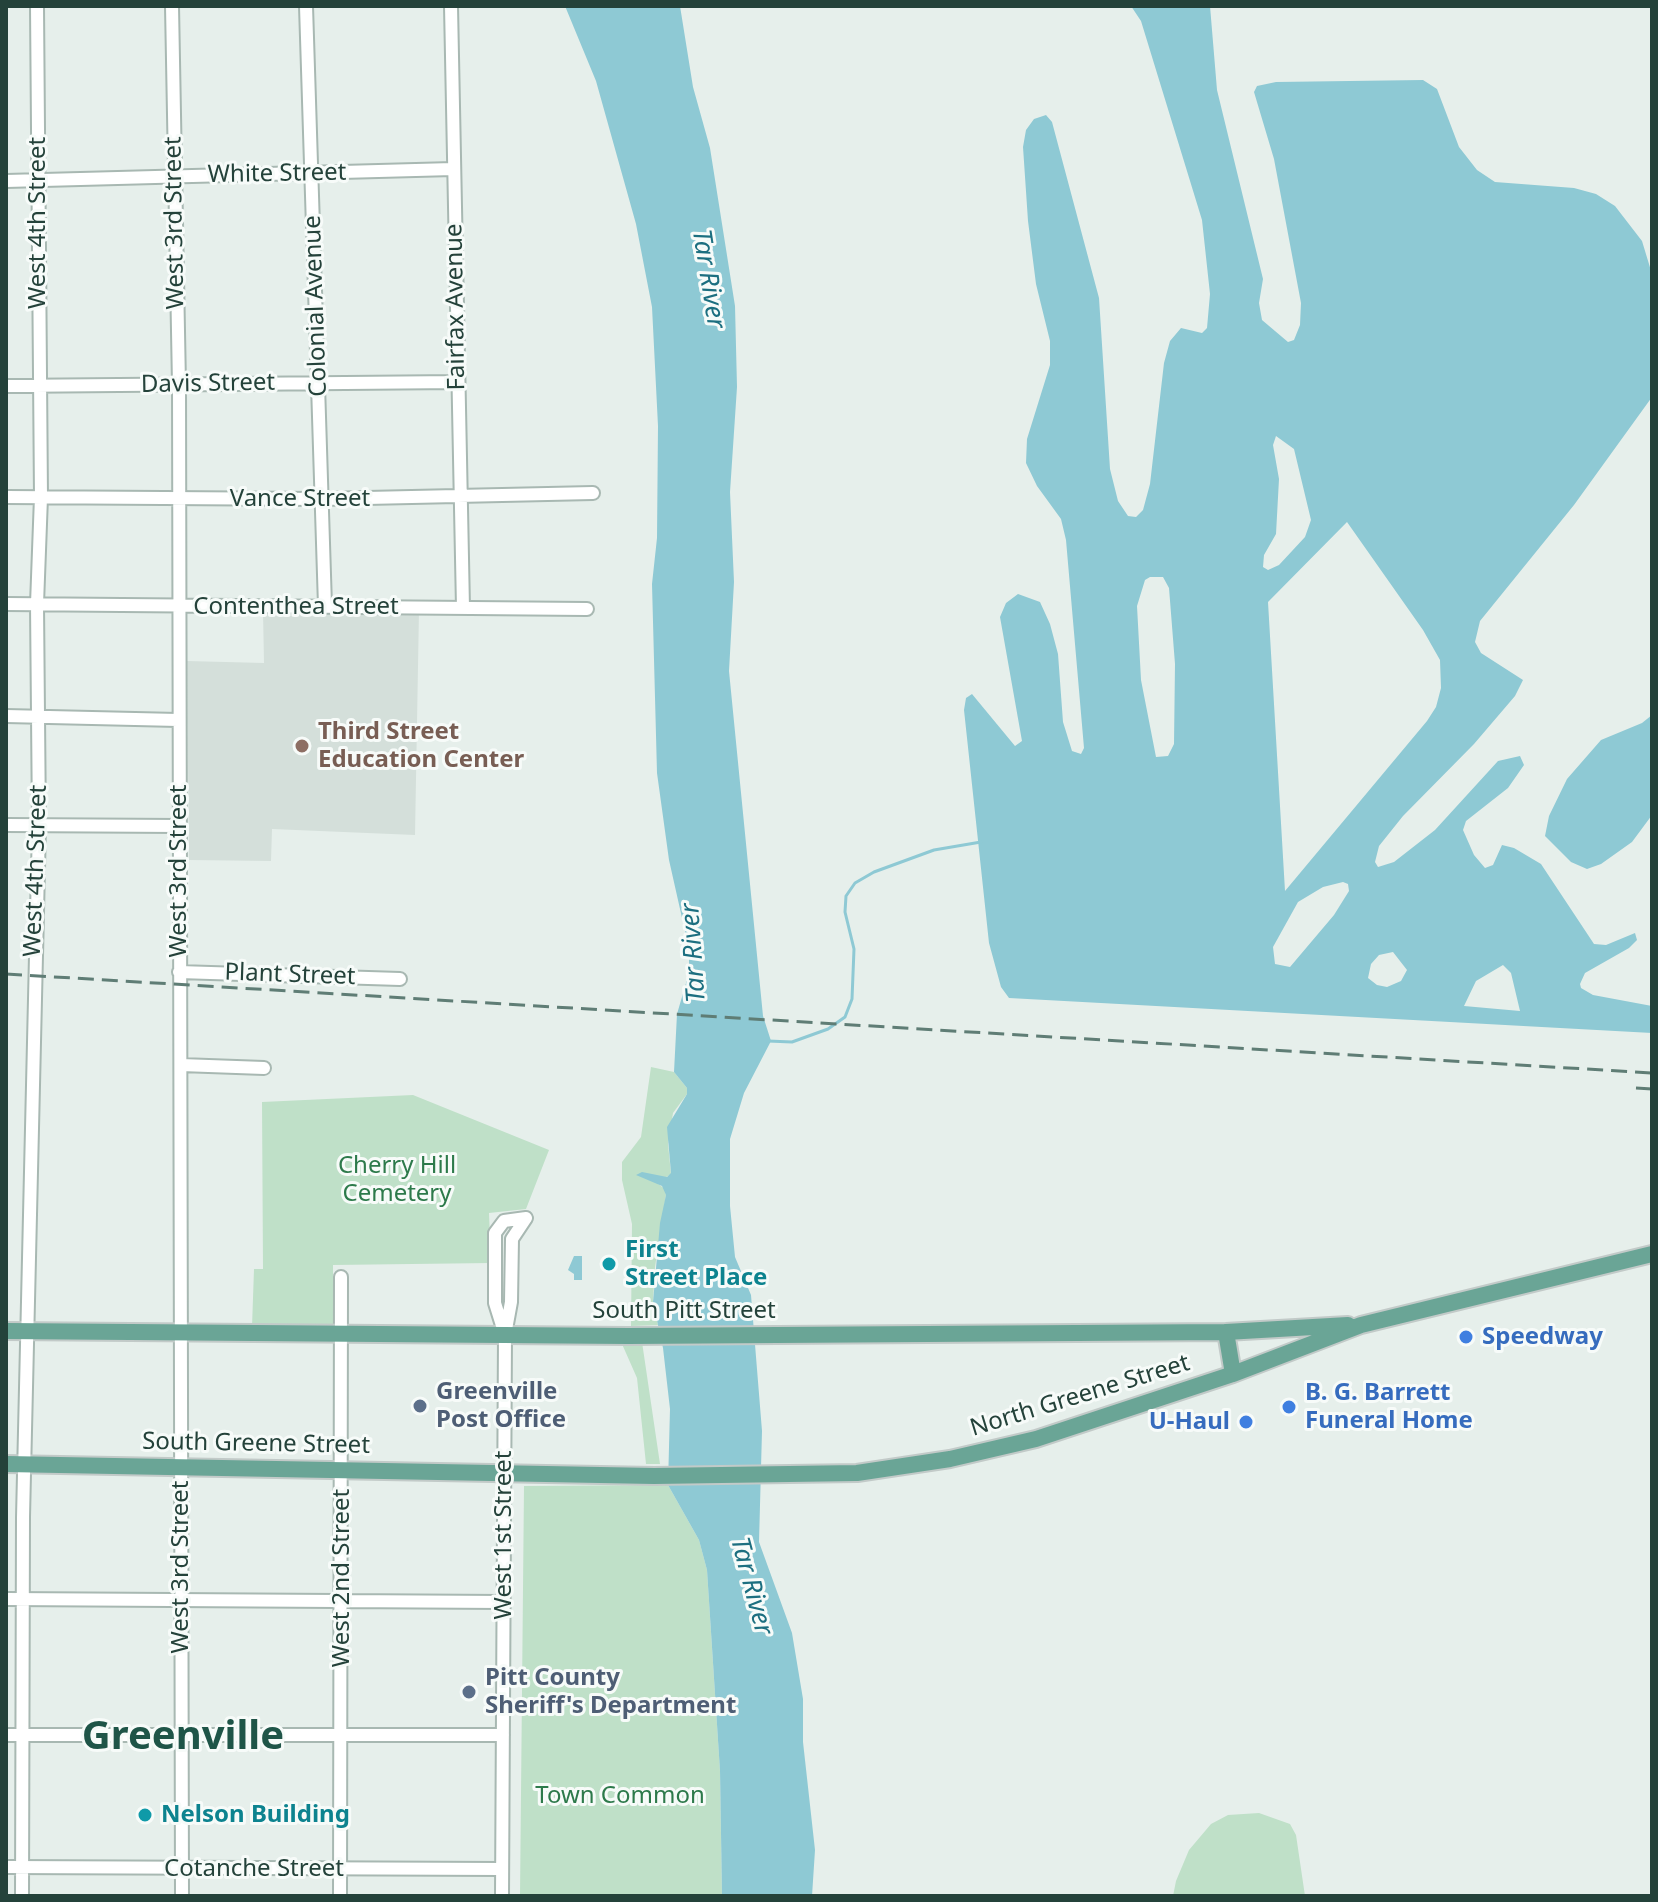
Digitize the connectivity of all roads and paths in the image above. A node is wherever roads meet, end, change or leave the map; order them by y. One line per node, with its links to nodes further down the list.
1 (37, 6): 8 (street, West 4th Street)
2 (172, 6): 7 (street, West 3rd Street)
3 (306, 6): 6 (street, Colonial Avenue)
4 (451, 6): 5 (street, Fairfax Avenue)
5 (453, 169): 6 (street, White Street); 10 (street, Fairfax Avenue)
6 (312, 175): 7 (street, White Street); 11 (street, Colonial Avenue)
7 (174, 176): 8 (street, White Street); 13 (street, West 3rd Street)
8 (38, 180): 9 (street, White Street); 12 (street, West 4th Street)
9 (6, 181)
10 (458, 382): 11 (street, Davis Street); 18 (street, Fairfax Avenue)
11 (319, 383): 13 (street, Davis Street); 20 (street, Colonial Avenue)
12 (38, 385): 13 (street, Davis Street); 14 (street, Davis Street); 17 (street, West 4th Street)
13 (179, 385): 19 (street, West 3rd Street)
14 (6, 386)
15 (593, 493): 18 (street, Vance Street)
16 (6, 497): 17 (street, Vance Street)
17 (41, 497): 19 (street, Vance Street); 22 (street, West 4th Street)
18 (460, 498): 20 (street, Vance Street); 25 (street, Fairfax Avenue)
19 (177, 499): 20 (street, Vance Street); 23 (street, West 3rd Street)
20 (321, 499): 24 (street, Colonial Avenue)
21 (6, 604): 22 (street, Contenthea Street)
22 (37, 604): 23 (street, Contenthea Street); 28 (street, West 4th Street)
23 (177, 606): 24 (street, Contenthea Street); 29 (street, West 3rd Street)
24 (325, 606): 25 (street, Contenthea Street)
25 (463, 608): 26 (street, Contenthea Street)
26 (587, 609)
27 (6, 716): 28 (street)
28 (38, 717): 29 (street); 31 (street, West 4th Street)
29 (178, 720): 32 (street, West 3rd Street)
30 (6, 825): 31 (street)
31 (39, 826): 32 (street); 45 (street, West 4th Street)
32 (180, 826): 33 (street, West 3rd Street)
33 (179, 972): 34 (street, Plant Street); 35 (street, West 3rd Street)
34 (400, 979)
35 (181, 1065): 36 (street); 47 (street, West 3rd Street)
36 (264, 1068)
37 (500, 1225): 38 (street); 38 (street); 42 (street)
38 (513, 1237): 41 (street)
39 (1652, 1254): 43 (main road, North Greene Street)
40 (341, 1277): 48 (street, West 2nd Street)
41 (511, 1280): 42 (street); 49 (street)
42 (495, 1281): 49 (street)
43 (1361, 1325): 46 (main road, South Pitt Street); 50 (main road, North Greene Street)
44 (6, 1331): 45 (main road, South Pitt Street)
45 (28, 1331): 47 (main road, South Pitt Street); 52 (street, West 4th Street)
46 (1226, 1332): 49 (main road, South Pitt Street); 50 (main road)
47 (180, 1334): 48 (main road, South Pitt Street); 53 (street, West 3rd Street)
48 (341, 1334): 49 (main road, South Pitt Street); 54 (street, West 2nd Street)
49 (505, 1335): 55 (street, West 1st Street)
50 (1233, 1374): 55 (main road, North Greene Street)
51 (6, 1464): 52 (main road, South Greene Street)
52 (27, 1465): 53 (main road, South Greene Street); 57 (street, West 4th Street)
53 (181, 1467): 54 (main road, South Greene Street); 58 (street, West 3rd Street)
54 (341, 1470): 55 (main road, South Greene Street); 59 (street, West 2nd Street)
55 (505, 1473): 60 (street, West 1st Street)
56 (6, 1599): 57 (street)
57 (23, 1599): 58 (street); 64 (street, West 4th Street)
58 (181, 1600): 59 (street); 62 (street, West 3rd Street)
59 (342, 1601): 60 (street); 65 (street, West 2nd Street)
60 (504, 1602): 63 (street, West 1st Street)
61 (6, 1735): 64 (street)
62 (181, 1735): 64 (street); 65 (street); 68 (street, West 3rd Street)
63 (503, 1735): 65 (street); 70 (street, West 1st Street)
64 (22, 1736): 67 (street, West 4th Street)
65 (341, 1736): 69 (street, West 2nd Street)
66 (6, 1867): 67 (street, Cotanche Street)
67 (23, 1867): 68 (street, Cotanche Street); 71 (street, West 4th Street)
68 (182, 1868): 69 (street, Cotanche Street); 72 (street, West 3rd Street)
69 (341, 1869): 70 (street, Cotanche Street); 73 (street, West 2nd Street)
70 (502, 1869): 74 (street, West 1st Street)
71 (22, 1896)
72 (182, 1896)
73 (340, 1896)
74 (502, 1896)

